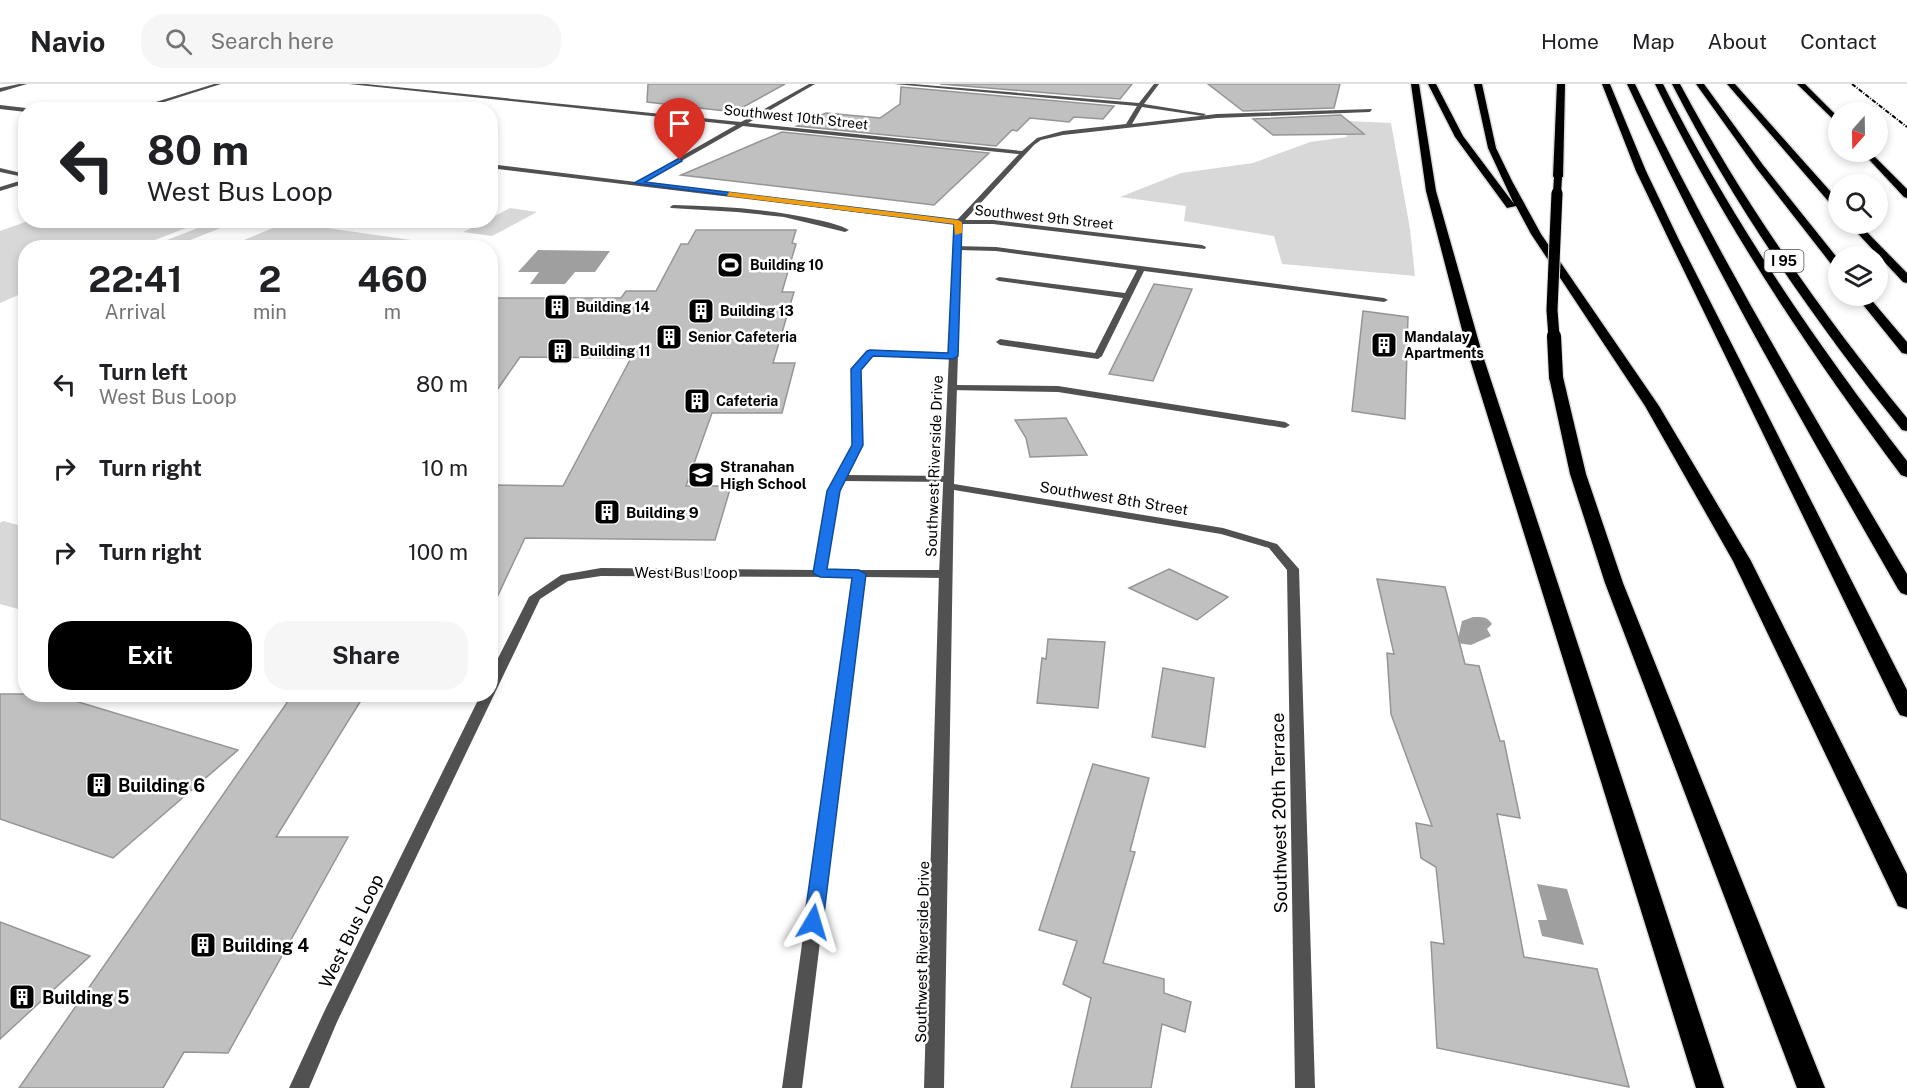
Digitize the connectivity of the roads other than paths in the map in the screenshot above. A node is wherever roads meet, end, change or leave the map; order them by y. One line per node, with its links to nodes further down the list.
1 (25, 84): 18 (street)
2 (219, 84): 19 (street)
3 (351, 84): 26 (street, Southwest 10th Street)
4 (813, 84): 26 (street)
5 (896, 84): 20 (street)
6 (1157, 84): 20 (street)
7 (1415, 84): 76 (highway)
8 (1432, 84): 43 (highway)
9 (1478, 84): 43 (highway)
10 (1562, 84): 77 (highway, bridge)
11 (1606, 84): 70 (highway)
12 (1631, 84): 67 (highway)
13 (1659, 84): 60 (highway)
14 (1677, 84): 59 (highway, I 95)
15 (1700, 84): 47 (highway)
16 (1731, 84): 38 (highway)
17 (1801, 84): 24 (highway)
18 (0, 90)
19 (159, 102)
20 (1140, 105): 25 (street); 27 (street)
21 (0, 107): 22 (street)
22 (18, 109)
23 (1370, 110): 25 (street)
24 (1828, 112)
25 (1217, 116): 27 (street)
26 (742, 124): 28 (street, Southwest 10th Street); 35 (street)
27 (1128, 125): 28 (street)
28 (1024, 153): 41 (street)
29 (1875, 162): 31 (highway)
30 (498, 167): 35 (street, Southwest 9th Street)
31 (1882, 169): 36 (highway); 39 (highway)
32 (0, 170): 33 (street)
33 (18, 174)
34 (18, 183): 37 (street)
35 (638, 183): 41 (street, Southwest 9th Street)
36 (1907, 186)
37 (0, 189)
38 (1828, 194)
39 (1907, 195)
40 (673, 207): 42 (street)
41 (958, 222): 45 (street, Southwest 9th Street); 46 (street, Southwest Riverside Drive)
42 (845, 230)
43 (1536, 234): 71 (highway)
44 (1863, 234): 50 (highway)
45 (1202, 247)
46 (957, 248): 48 (street); 56 (street, Southwest Riverside Drive)
47 (1828, 253)
48 (1142, 268): 51 (street); 52 (street)
49 (999, 279): 51 (street)
50 (1907, 280)
51 (1128, 296): 54 (street)
52 (1384, 300)
53 (1871, 306): 55 (highway)
54 (1000, 342)
55 (1907, 350)
56 (953, 356): 57 (street, Southwest Riverside Drive); 61 (street)
57 (952, 388): 58 (street); 62 (street, Southwest Riverside Drive)
58 (1285, 425)
59 (1907, 427)
60 (1907, 472)
61 (840, 478): 62 (street, Southwest 8th Street); 64 (street)
62 (949, 483): 63 (street, Southwest 8th Street); 66 (street, Southwest Riverside Drive)
63 (1273, 546): 75 (street, Southwest 20th Terrace)
64 (820, 573): 65 (street, West Bus Loop); 68 (street, West Bus Loop)
65 (859, 574): 66 (street, West Bus Loop); 73 (street)
66 (945, 574): 74 (street, Southwest Riverside Drive)
67 (1907, 589)
68 (498, 673)
69 (484, 702): 72 (street, West Bus Loop)
70 (1907, 710)
71 (1907, 899)
72 (299, 1088)
73 (792, 1088)
74 (934, 1088)
75 (1305, 1088)
76 (1710, 1088)
77 (1811, 1088)

